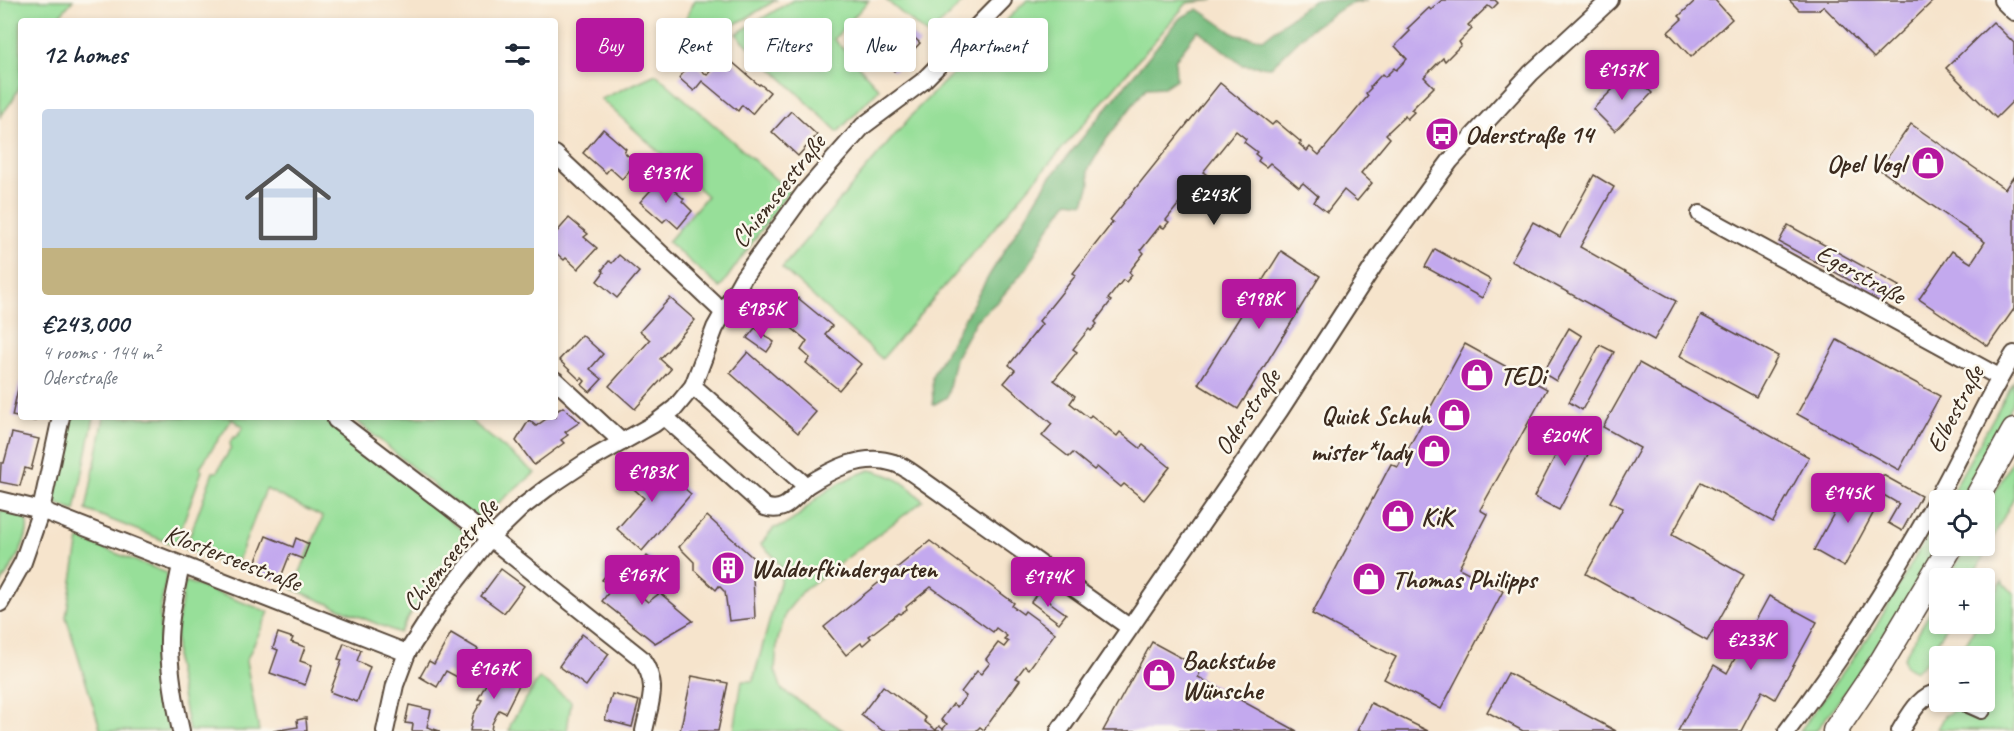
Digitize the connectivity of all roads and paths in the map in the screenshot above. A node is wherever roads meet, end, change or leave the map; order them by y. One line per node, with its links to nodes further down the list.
1 (1003, 0): 7 (street, Chiemseestraße)
2 (1610, 0): 25 (street, Oderstraße)
3 (2002, 0): 4 (street)
4 (2014, 12)
5 (558, 157): 7 (street)
6 (1700, 214): 9 (street, Egerstraße)
7 (723, 312): 11 (street, Chiemseestraße)
8 (2014, 354): 9 (street, Elbestraße)
9 (2000, 377): 32 (street, Elbestraße)
10 (558, 383): 16 (street)
11 (693, 386): 12 (street, Chiemseestraße); 17 (street)
12 (664, 417): 16 (street, Chiemseestraße); 17 (street)
13 (60, 420): 20 (street)
14 (336, 420): 21 (street)
15 (2014, 431): 18 (main road)
16 (622, 442): 21 (street, Chiemseestraße)
17 (806, 486): 25 (street)
18 (1981, 490)
19 (0, 500): 20 (street, Klosterseestraße)
20 (41, 510): 23 (street, Klosterseestraße); 24 (street)
21 (490, 538): 26 (street, Chiemseestraße); 30 (street)
22 (1945, 556): 33 (main road)
23 (181, 565): 26 (street, Klosterseestraße); 28 (street)
24 (0, 603)
25 (1129, 627): 31 (street, Oderstraße)
26 (407, 653): 29 (street, Chiemseestraße)
27 (1929, 695): 34 (street)
28 (181, 731)
29 (385, 731)
30 (644, 731)
31 (1059, 731)
32 (1787, 731)
33 (1835, 731)
34 (1900, 731)

